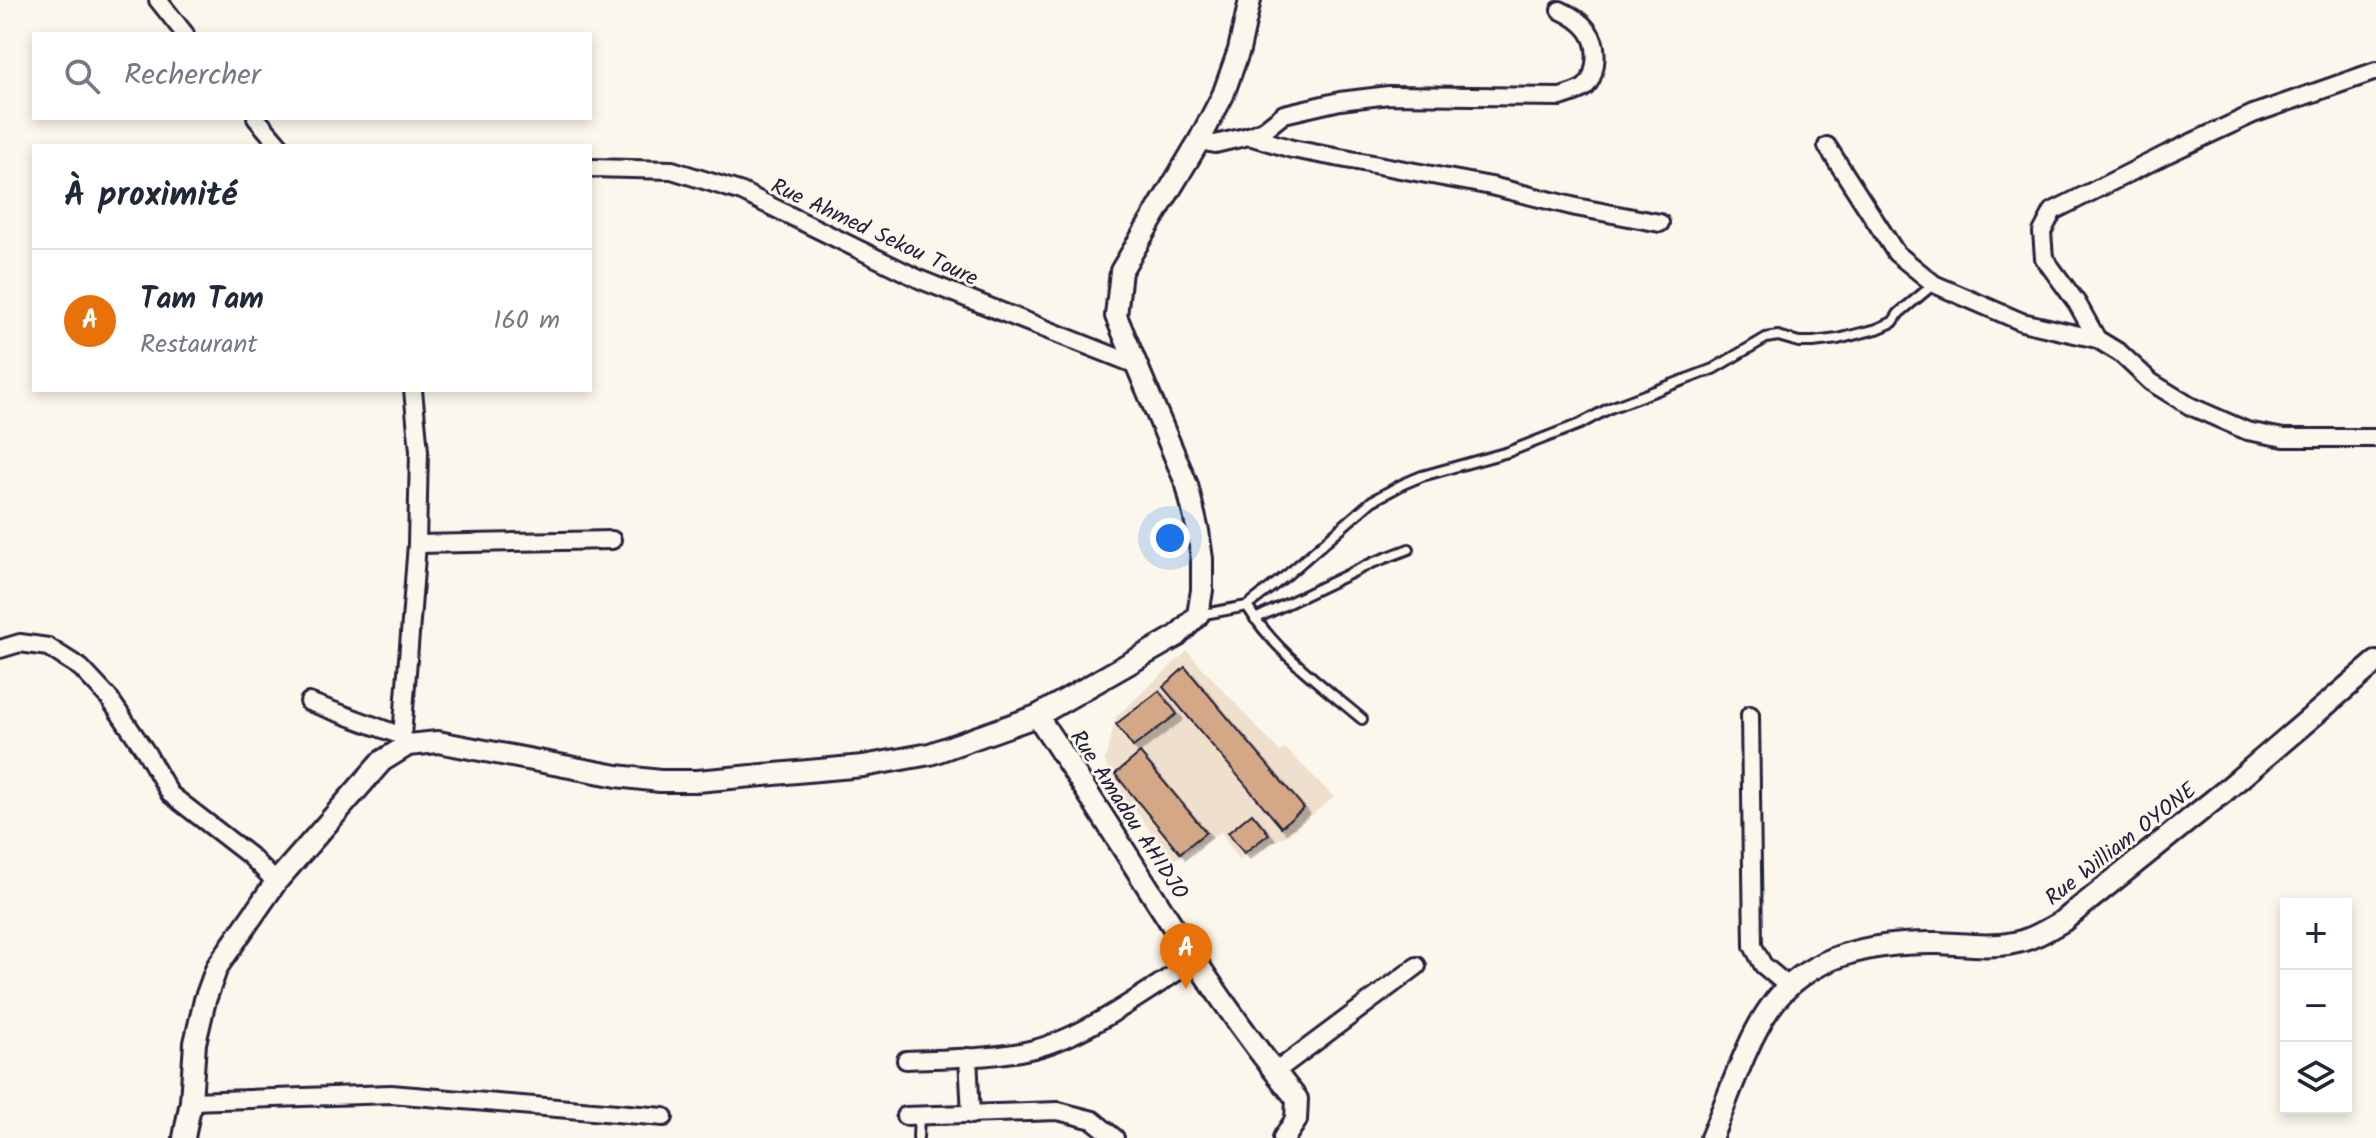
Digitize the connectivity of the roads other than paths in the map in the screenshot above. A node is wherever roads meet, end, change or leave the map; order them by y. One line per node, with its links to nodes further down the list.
1 (158, 0): 4 (street)
2 (1250, 0): 8 (street)
3 (1560, 10): 7 (street)
4 (183, 32)
5 (2376, 71): 14 (street)
6 (258, 120): 9 (street)
7 (1249, 136): 8 (street); 12 (street)
8 (1199, 141): 15 (street)
9 (278, 144)
10 (1827, 146): 13 (street)
11 (592, 168): 15 (street, Rue Ahmed Sekou Toure)
12 (1660, 223)
13 (1934, 284): 14 (street); 21 (lane)
14 (2097, 339): 17 (street)
15 (1134, 364): 22 (street)
16 (413, 392): 19 (street)
17 (2376, 438)
18 (612, 540): 19 (street)
19 (417, 544): 30 (street)
20 (1409, 549): 23 (lane)
21 (1247, 606): 22 (lane); 23 (lane)
22 (1198, 615): 28 (street)
23 (1255, 619): 29 (lane)
24 (0, 649): 31 (street)
25 (2376, 662): 34 (street, Rue William OYONE)
26 (309, 702): 30 (street)
27 (1750, 715): 34 (street)
28 (1037, 716): 30 (street); 32 (street, Rue Amadou AHIDJO)
29 (1362, 719)
30 (405, 740): 31 (street)
31 (276, 882): 38 (street)
32 (1196, 960): 35 (street); 37 (street, Rue Amadou AHIDJO)
33 (1417, 966): 37 (street)
34 (1788, 986): 46 (street, Rue William OYONE)
35 (968, 1057): 36 (street); 39 (street)
36 (906, 1060)
37 (1275, 1072): 45 (street, Rue Amadou AHIDJO)
38 (191, 1101): 41 (street); 42 (street)
39 (971, 1115): 40 (street); 44 (street)
40 (912, 1116): 43 (lane)
41 (664, 1117)
42 (184, 1138)
43 (918, 1138)
44 (1115, 1138)
45 (1284, 1138)
46 (1711, 1138)

